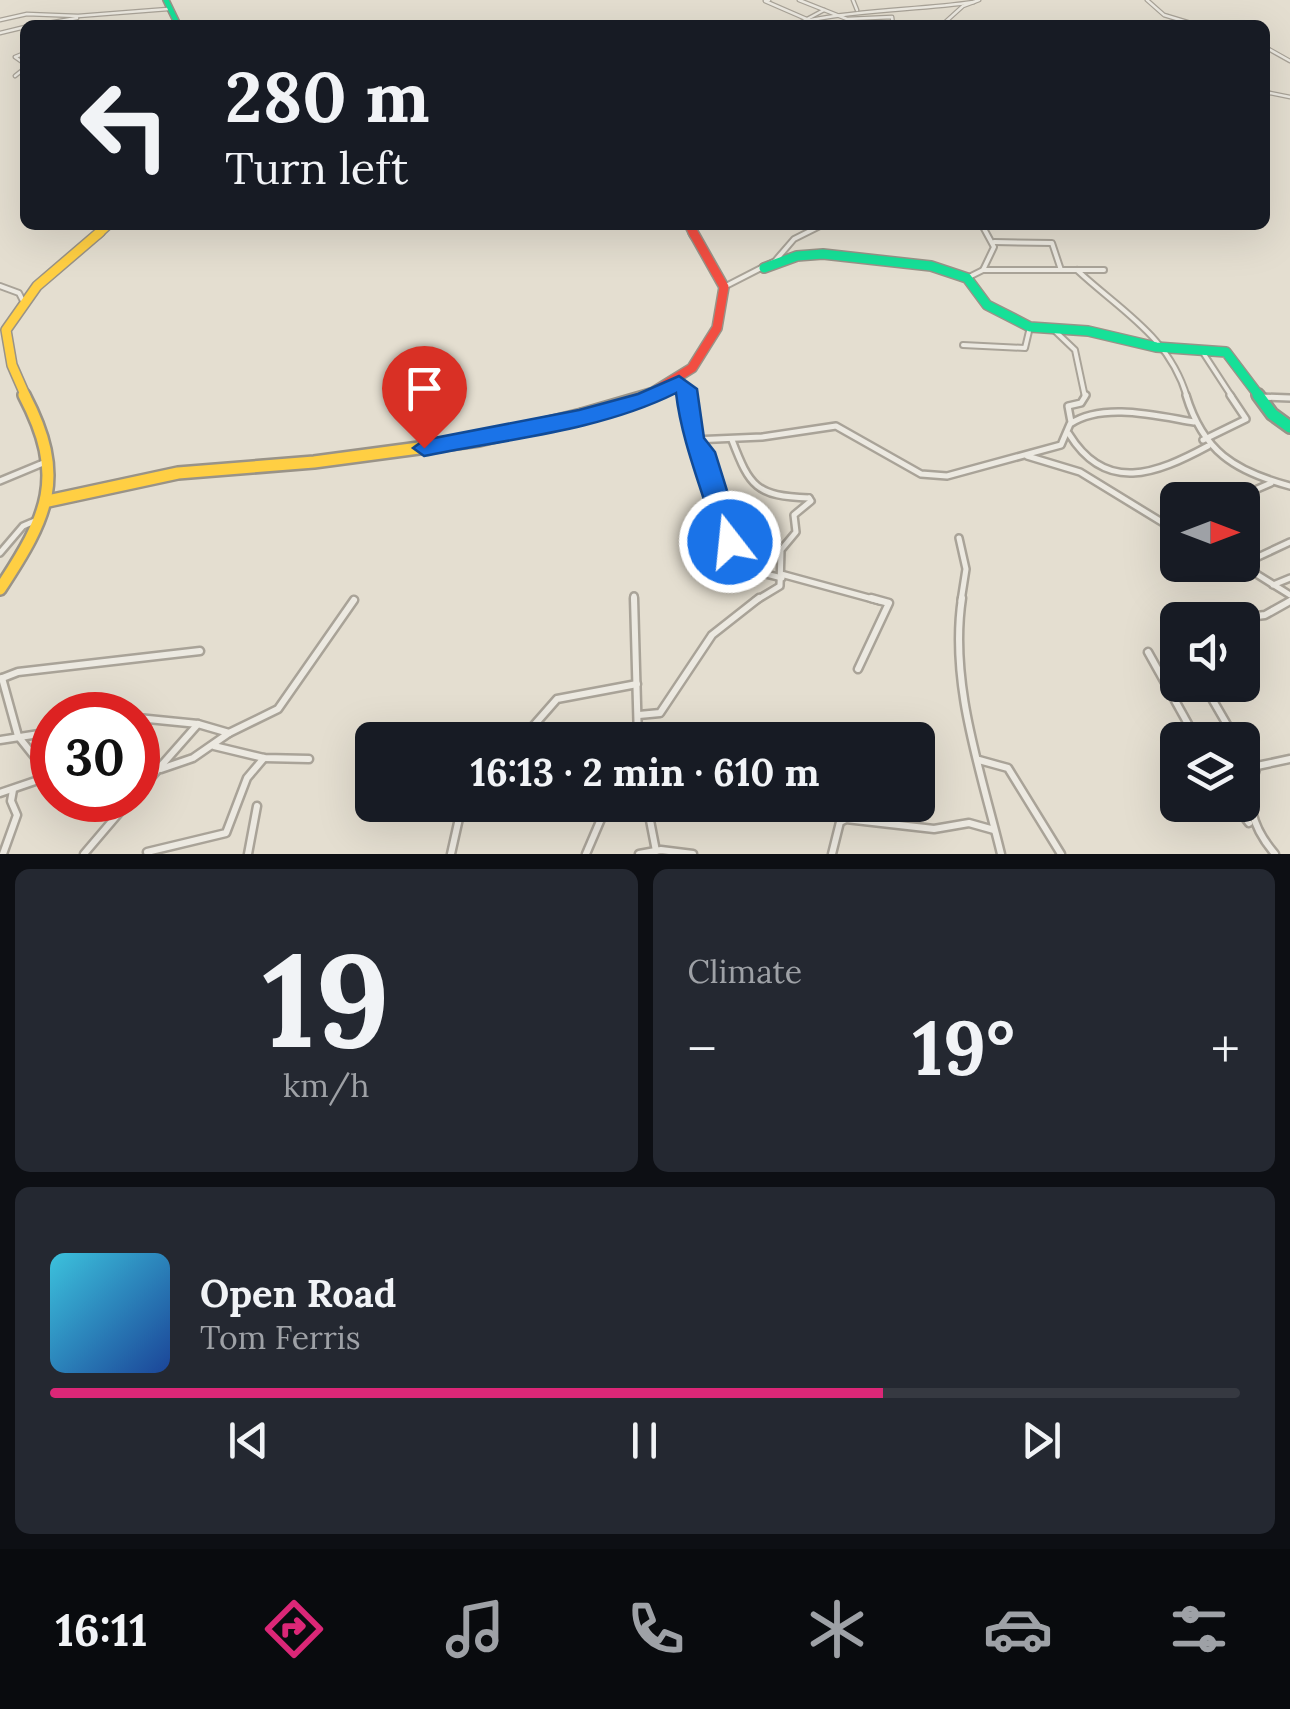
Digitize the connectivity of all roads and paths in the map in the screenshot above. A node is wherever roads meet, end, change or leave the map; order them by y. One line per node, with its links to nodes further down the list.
1 (768, 0): 11 (street)
2 (799, 0): 7 (street)
3 (853, 0): 8 (street)
4 (1147, 0): 19 (street)
5 (977, 1): 8 (street); 18 (street)
6 (168, 7): 9 (street)
7 (824, 10): 10 (street); 11 (street)
8 (856, 10): 10 (street)
9 (84, 15): 12 (street); 13 (street)
10 (836, 15): 14 (street); 15 (street)
11 (804, 19)
12 (0, 20)
13 (71, 20)
14 (820, 20)
15 (849, 20)
16 (849, 20): 17 (street)
17 (892, 20)
18 (947, 20)
19 (1181, 20)
20 (20, 71): 21 (street)
21 (15, 76)
22 (103, 230): 35 (main road)
23 (692, 230): 34 (main road)
24 (812, 230): 27 (street)
25 (986, 230): 26 (street)
26 (994, 242): 28 (street); 29 (street)
27 (764, 268): 32 (main road); 34 (street)
28 (983, 270): 29 (street); 32 (street)
29 (1061, 270): 30 (street)
30 (1078, 270): 31 (street); 39 (street)
31 (1104, 270)
32 (967, 278): 36 (main road)
33 (0, 286): 35 (street)
34 (724, 288): 41 (main road)
35 (24, 303): 51 (main road)
36 (1030, 326): 37 (main road); 38 (street)
37 (1054, 330): 39 (main road); 46 (street)
38 (963, 345)
39 (1166, 348): 40 (main road); 44 (street)
40 (1202, 351): 42 (main road); 49 (street)
41 (679, 383): 47 (street); 56 (main road)
42 (1260, 397): 43 (street); 45 (main road)
43 (1290, 398)
44 (1194, 422): 46 (street); 49 (street)
45 (1290, 427)
46 (1069, 428): 49 (street); 50 (street)
47 (693, 440): 48 (street); 63 (street)
48 (732, 440): 50 (street); 63 (street)
49 (1206, 443): 53 (street)
50 (1024, 454): 58 (street)
51 (51, 460): 52 (street); 56 (main road)
52 (0, 480)
53 (1271, 483): 54 (street); 55 (street)
54 (1290, 486)
55 (1260, 488)
56 (48, 501): 57 (main road)
57 (40, 520): 61 (street); 67 (main road)
58 (1160, 523)
59 (960, 538): 92 (street)
60 (1290, 542): 62 (street)
61 (0, 553)
62 (1260, 556)
63 (782, 576): 74 (street); 77 (street)
64 (1260, 576): 66 (street)
65 (1290, 578): 66 (street)
66 (1274, 585): 69 (street)
67 (0, 589)
68 (634, 596): 76 (street)
69 (1290, 598): 71 (street)
70 (354, 600): 83 (street)
71 (1260, 616)
72 (200, 652): 75 (street)
73 (1148, 652): 81 (street)
74 (858, 669)
75 (1, 679): 85 (street)
76 (637, 684): 77 (street); 79 (street)
77 (638, 716): 80 (street)
78 (160, 720): 82 (street)
79 (536, 722)
80 (638, 722)
81 (1187, 722)
82 (198, 724): 83 (street); 94 (street)
83 (229, 732): 87 (street)
84 (30, 735): 85 (street)
85 (18, 736): 86 (street); 88 (street)
86 (0, 740)
87 (214, 746): 89 (street); 95 (street)
88 (30, 750)
89 (264, 758): 90 (street); 109 (street)
90 (309, 759)
91 (1290, 759): 93 (street)
92 (978, 760): 107 (street); 119 (street)
93 (1260, 766)
94 (160, 767)
95 (160, 768)
96 (30, 783): 97 (street)
97 (13, 790): 98 (street); 110 (street)
98 (0, 793)
99 (256, 806): 112 (street)
100 (111, 822): 111 (street)
101 (458, 822): 113 (street)
102 (600, 822): 114 (street)
103 (650, 822): 108 (street)
104 (1249, 822): 106 (street)
105 (1252, 822): 106 (street)
106 (1254, 828): 120 (street)
107 (994, 830): 117 (street); 118 (street)
108 (656, 851): 115 (street); 116 (street)
109 (147, 852)
110 (3, 854)
111 (84, 854)
112 (248, 854)
113 (451, 854)
114 (586, 854)
115 (639, 854)
116 (693, 854)
117 (832, 854)
118 (1001, 854)
119 (1060, 854)
120 (1275, 854)

